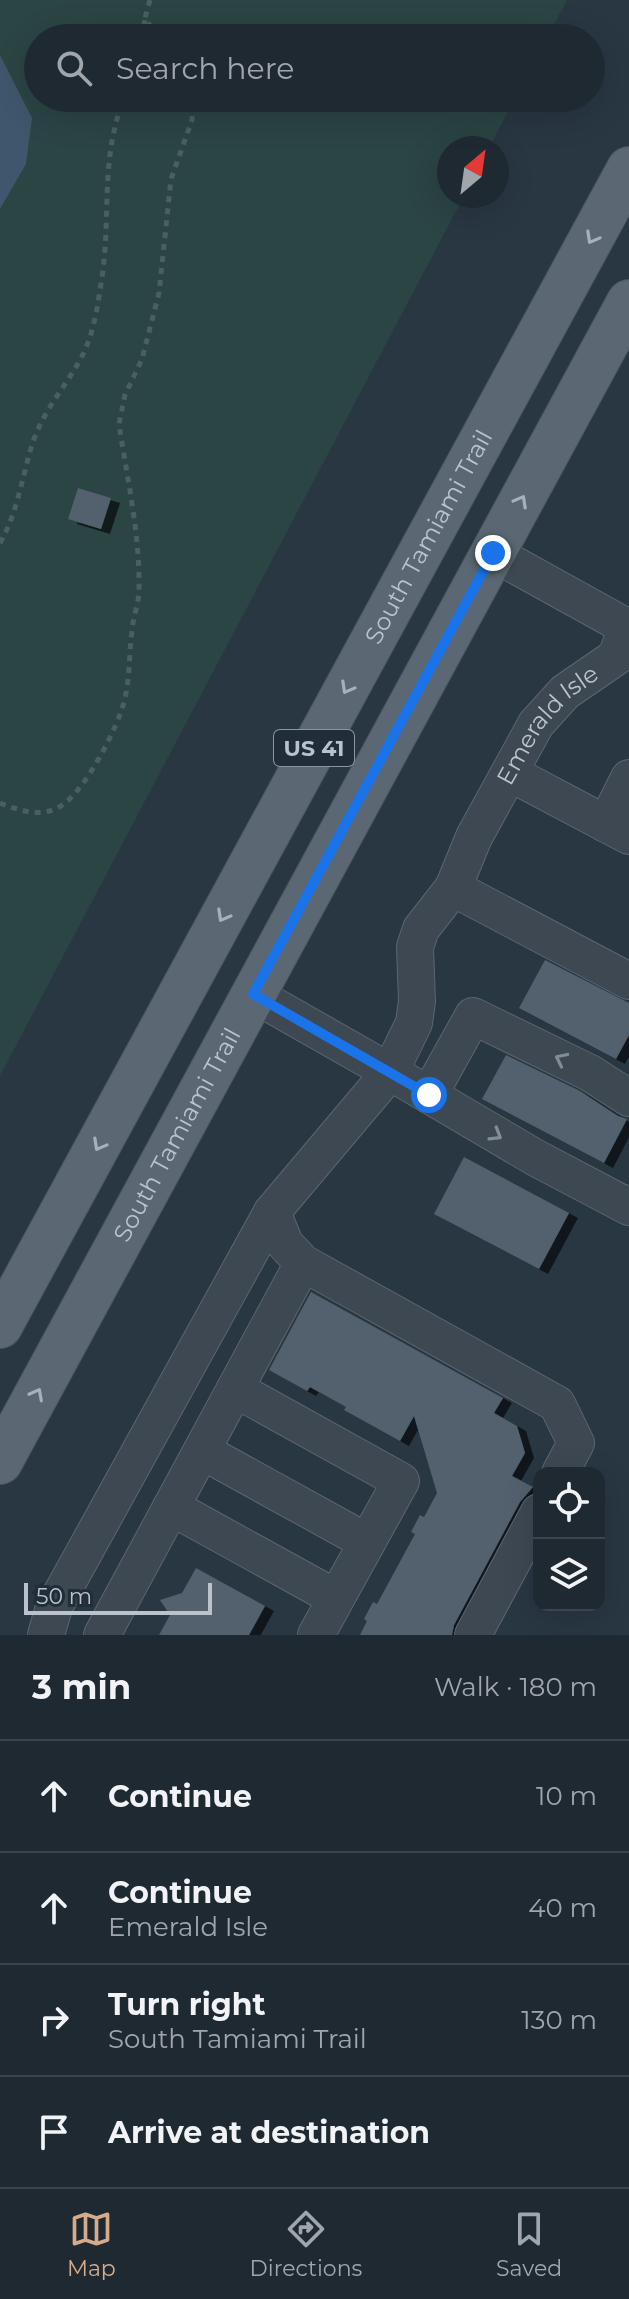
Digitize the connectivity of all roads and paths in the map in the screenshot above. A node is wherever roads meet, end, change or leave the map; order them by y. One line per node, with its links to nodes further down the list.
1 (150, 0): 2 (path)
2 (145, 18): 3 (path); 4 (path)
3 (144, 24)
4 (149, 24)
5 (119, 112): 9 (path)
6 (192, 112): 14 (path)
7 (629, 169): 25 (main road, South Tamiami Trail / US 41, one-way to 25)
8 (629, 302): 10 (main road, South Tamiami Trail / US 41, one-way to 8)
9 (0, 543)
10 (493, 553): 11 (street, Emerald Isle); 18 (main road, South Tamiami Trail / US 41)
11 (628, 628): 12 (street, Emerald Isle)
12 (510, 773): 15 (street); 16 (street, Emerald Isle)
13 (629, 778): 15 (street)
14 (0, 803)
15 (617, 830)
16 (453, 888): 17 (street); 19 (street, Emerald Isle)
17 (629, 981)
18 (253, 994): 19 (street); 28 (main road, South Tamiami Trail / US 41, one-way to 18)
19 (390, 1072): 20 (street); 23 (street, Emerald Isle)
20 (429, 1095): 21 (street, one-way to 20); 22 (street, one-way to 22)
21 (629, 1098)
22 (629, 1207)
23 (272, 1212): 24 (street); 34 (street, Emerald Isle)
24 (303, 1263): 26 (street); 29 (street)
25 (0, 1326)
26 (235, 1389): 27 (street); 32 (street)
27 (202, 1451): 30 (street); 32 (street)
28 (0, 1462)
29 (563, 1467)
30 (171, 1507): 33 (street); 35 (street)
31 (533, 1523): 37 (street)
32 (367, 1542): 33 (street)
33 (336, 1598): 36 (street)
34 (46, 1635)
35 (102, 1635)
36 (316, 1635)
37 (473, 1635)

